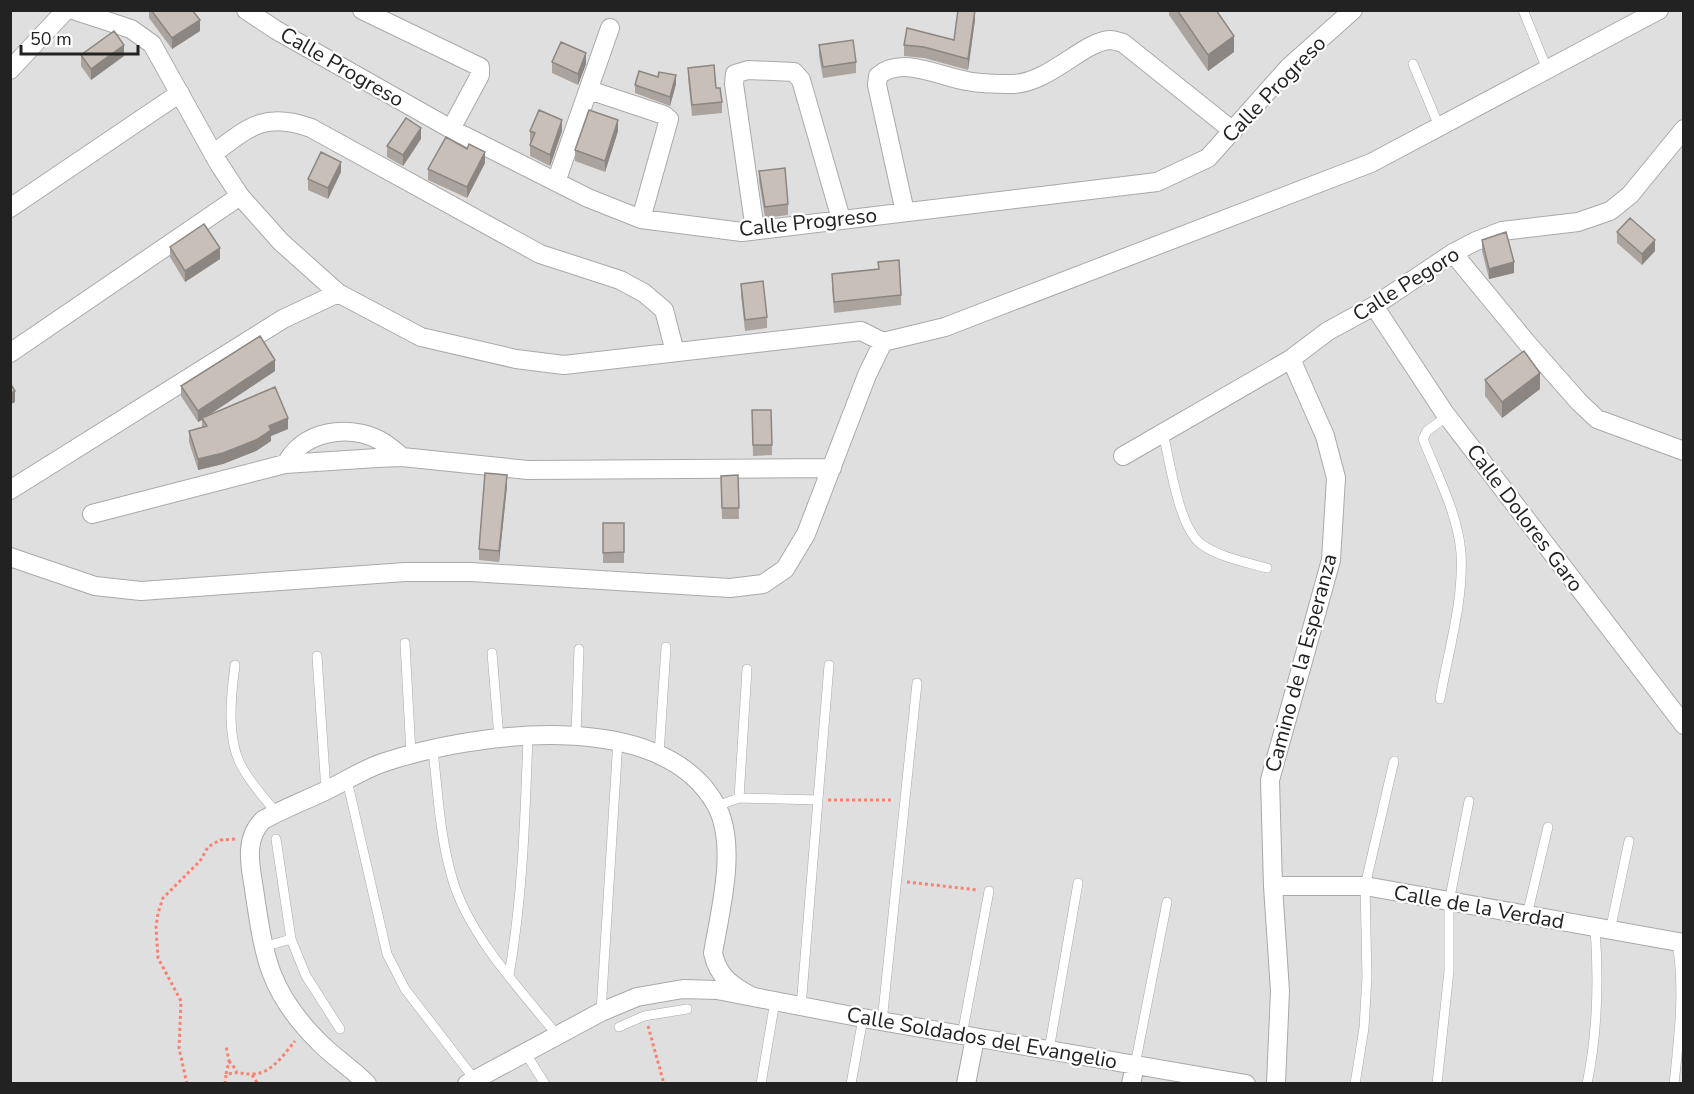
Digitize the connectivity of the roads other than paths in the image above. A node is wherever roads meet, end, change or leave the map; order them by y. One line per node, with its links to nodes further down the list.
1 (66, 10): 11 (street)
2 (73, 10): 13 (street)
3 (246, 10): 15 (street, Calle Progreso)
4 (362, 10): 15 (street)
5 (1353, 10): 17 (street, Calle Progreso)
6 (1523, 10): 10 (lane)
7 (1659, 10): 10 (street)
8 (610, 28): 12 (street)
9 (1413, 64): 14 (lane)
10 (1547, 69): 14 (street)
11 (10, 70)
12 (589, 90): 19 (street); 23 (street)
13 (180, 93): 18 (street); 21 (street)
14 (1439, 126): 29 (street)
15 (451, 129): 19 (street, Calle Progreso)
16 (1683, 129): 26 (street, Calle Pegoro)
17 (1233, 131): 22 (street, Calle Progreso); 22 (street)
18 (213, 154): 20 (street); 30 (street)
19 (556, 182): 23 (street, Calle Progreso)
20 (240, 196): 27 (street); 31 (street)
21 (10, 208)
22 (905, 212): 24 (street, Calle Progreso)
23 (641, 219): 25 (street, Calle Progreso)
24 (841, 219): 25 (street, Calle Progreso); 25 (street)
25 (755, 230)
26 (1453, 253): 28 (street, Calle Pegoro); 35 (street)
27 (338, 293): 30 (street); 40 (street)
28 (1374, 306): 32 (street, Calle Pegoro); 33 (street, Calle Dolores Garo)
29 (883, 342): 30 (street); 39 (street)
30 (675, 352)
31 (10, 353)
32 (1291, 359): 34 (street, Calle Pegoro); 74 (street, Camino de la Esperanza)
33 (1444, 412): 53 (lane); 54 (street, Calle Dolores Garo)
34 (1163, 433): 36 (street, Calle Pegoro); 43 (lane)
35 (1683, 451)
36 (1123, 456)
37 (402, 457): 38 (street); 38 (street); 39 (street)
38 (286, 464): 41 (street)
39 (832, 468): 42 (street)
40 (10, 490)
41 (92, 514)
42 (10, 557)
43 (1266, 568)
44 (405, 643): 60 (lane)
45 (666, 647): 61 (lane)
46 (579, 649): 55 (lane)
47 (492, 654): 57 (lane)
48 (317, 656): 64 (lane)
49 (234, 664): 69 (lane)
50 (829, 665): 66 (lane)
51 (747, 669): 65 (lane)
52 (917, 683): 93 (lane)
53 (1440, 699)
54 (1683, 725)
55 (576, 735): 56 (street); 58 (street)
56 (528, 736): 57 (street); 84 (lane)
57 (498, 738): 59 (street)
58 (618, 740): 61 (street); 90 (lane)
59 (433, 750): 60 (street); 84 (lane)
60 (411, 754): 63 (street)
61 (659, 755): 68 (street)
62 (1394, 760): 75 (lane)
63 (347, 780): 64 (street); 101 (lane)
64 (326, 791): 69 (street)
65 (739, 798): 66 (lane); 68 (lane)
66 (818, 800): 88 (lane)
67 (1469, 801): 78 (lane)
68 (717, 806): 86 (street)
69 (276, 813): 83 (street)
70 (1548, 827): 79 (lane)
71 (276, 839): 81 (lane)
72 (1629, 841): 80 (lane)
73 (1078, 883): 98 (lane)
74 (1273, 886): 75 (street, Calle de la Verdad); 110 (street, Camino de la Esperanza)
75 (1365, 886): 78 (street, Calle de la Verdad); 111 (lane)
76 (989, 891): 97 (lane)
77 (1167, 902): 100 (lane)
78 (1449, 902): 79 (street, Calle de la Verdad); 112 (lane)
79 (1527, 915): 80 (street, Calle de la Verdad)
80 (1602, 930): 82 (street, Calle de la Verdad); 113 (lane)
81 (291, 939): 83 (lane); 95 (lane)
82 (1680, 943): 114 (lane)
83 (263, 947): 103 (street)
84 (509, 975): 96 (lane)
85 (637, 997): 86 (street, Calle Soldados del Evangelio); 90 (street, Calle Soldados del Evangelio); 91 (lane)
86 (753, 997): 87 (street, Calle Soldados del Evangelio)
87 (775, 1001): 88 (street, Calle Soldados del Evangelio); 105 (lane)
88 (801, 1007): 92 (street, Calle Soldados del Evangelio)
89 (687, 1009): 91 (lane)
90 (601, 1012): 96 (street, Calle Soldados del Evangelio)
91 (644, 1016): 94 (lane)
92 (862, 1018): 93 (street, Calle Soldados del Evangelio); 106 (lane)
93 (882, 1022): 97 (street, Calle Soldados del Evangelio)
94 (619, 1027)
95 (340, 1029)
96 (558, 1036): 99 (street, Calle Soldados del Evangelio)
97 (968, 1036): 98 (street, Calle Soldados del Evangelio); 107 (street)
98 (1049, 1050): 100 (street, Calle Soldados del Evangelio)
99 (526, 1054): 101 (street, Calle Soldados del Evangelio); 104 (lane)
100 (1135, 1065): 102 (street, Calle Soldados del Evangelio); 108 (street)
101 (471, 1082)
102 (1226, 1082): 109 (street, Calle Soldados del Evangelio)
103 (367, 1083)
104 (545, 1083)
105 (760, 1083)
106 (851, 1083)
107 (966, 1083)
108 (1131, 1083)
109 (1246, 1083)
110 (1276, 1083)
111 (1356, 1083)
112 (1437, 1083)
113 (1587, 1083)
114 (1674, 1083)

